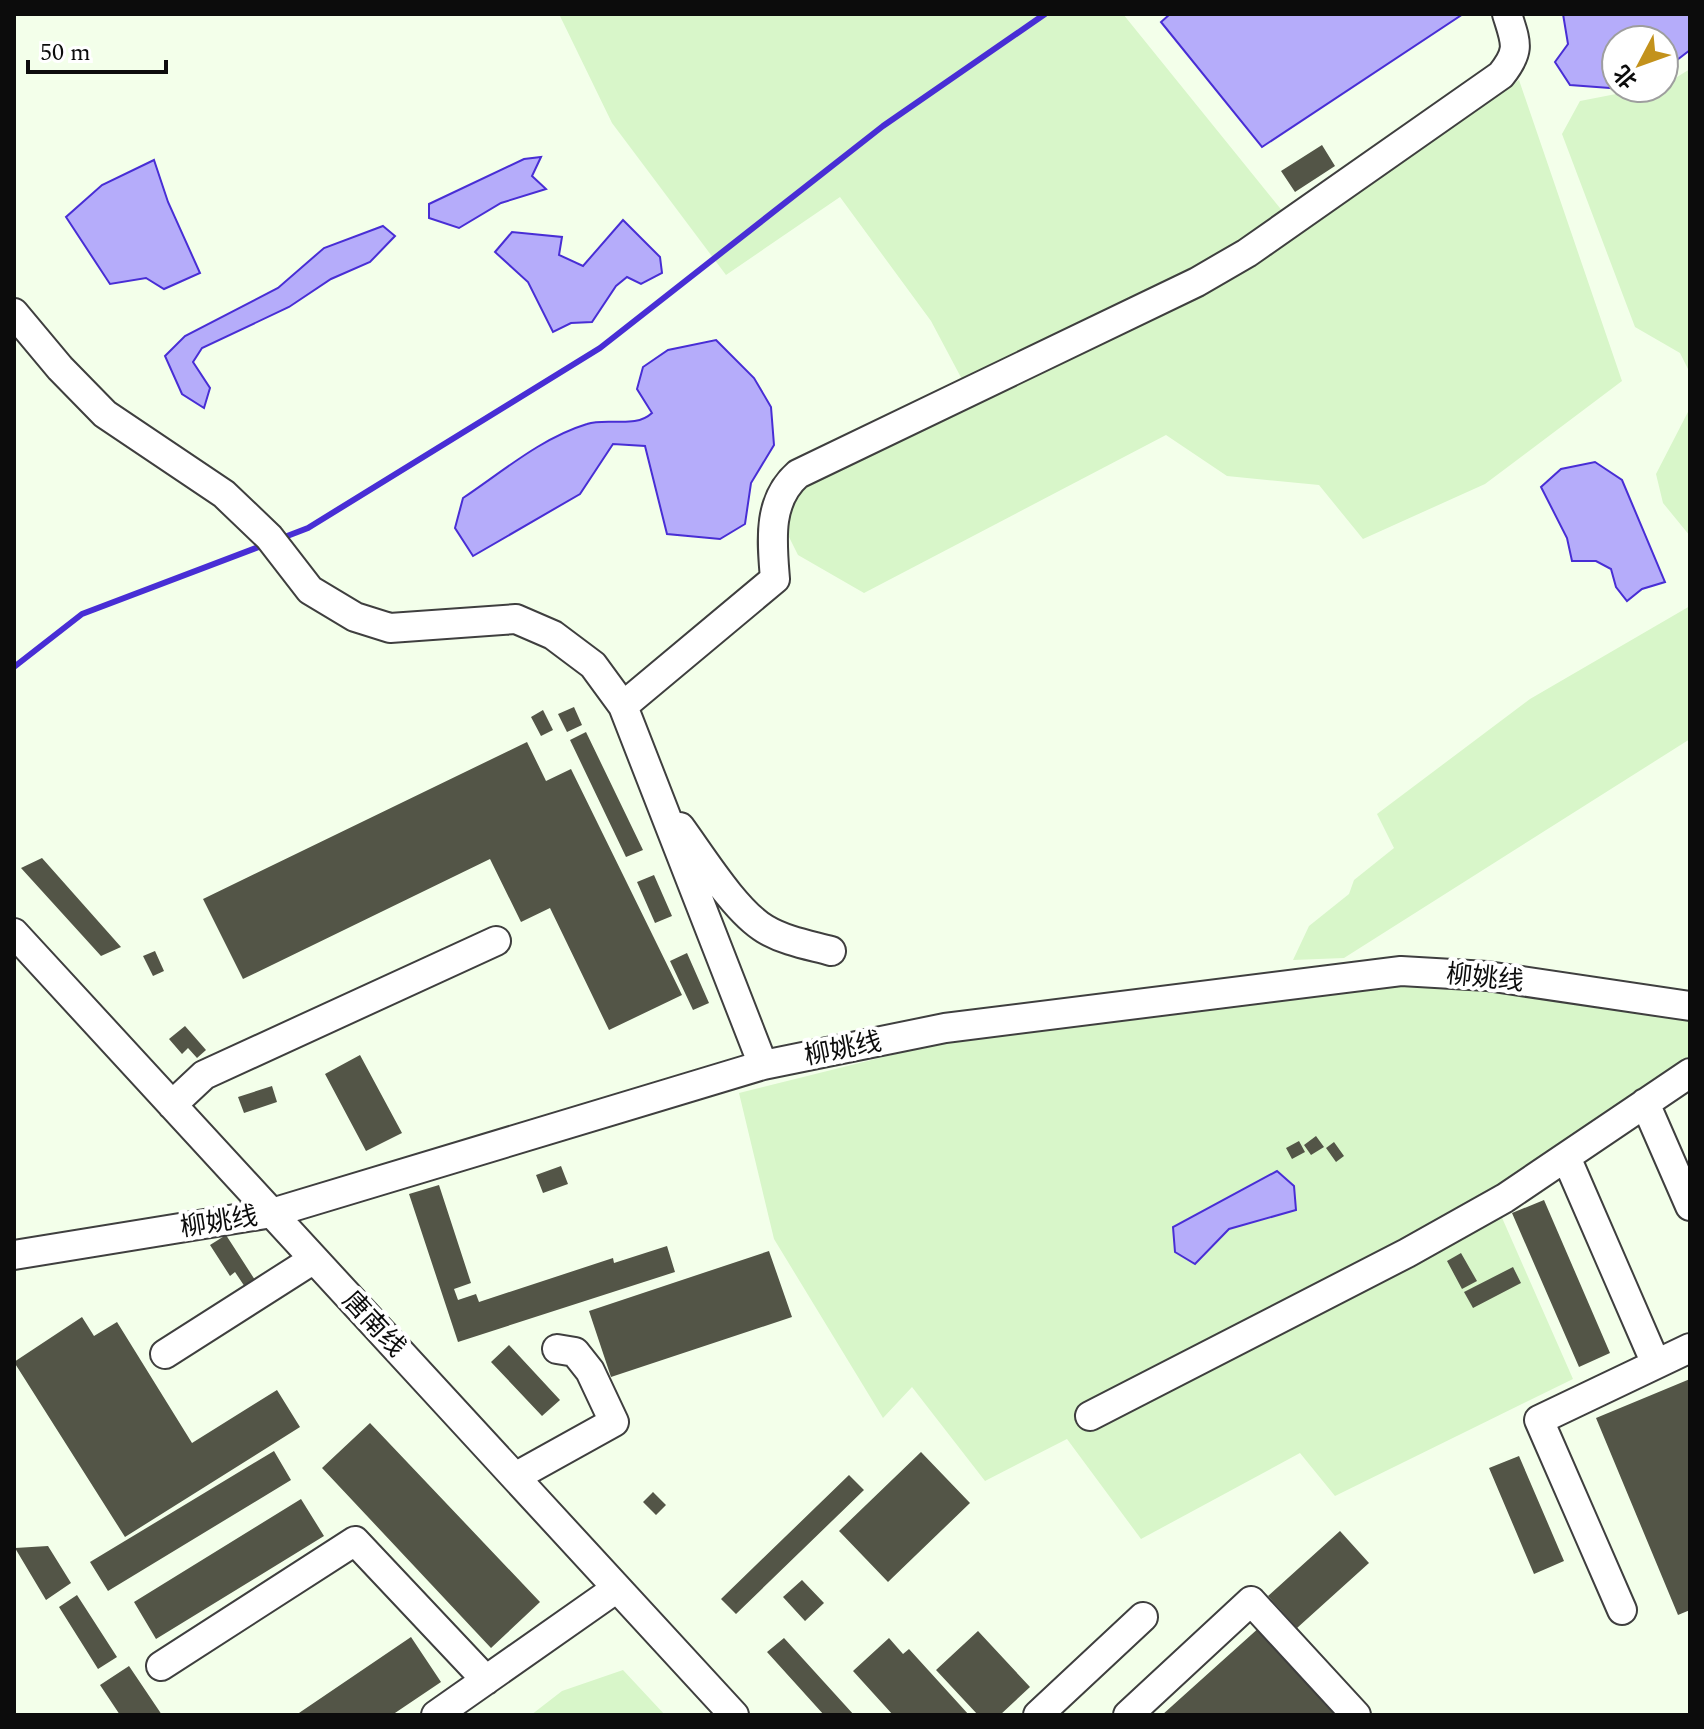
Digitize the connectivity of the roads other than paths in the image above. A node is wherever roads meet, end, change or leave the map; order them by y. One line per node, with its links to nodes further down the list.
1 (1507, 14): 3 (street)
2 (14, 313): 3 (street)
3 (623, 706): 4 (street)
4 (660, 801): 7 (street); 9 (street)
5 (14, 933): 12 (street, 唐南线)
6 (496, 941): 12 (street)
7 (831, 951)
8 (1690, 1006): 9 (street, 柳姚线)
9 (763, 1065): 15 (street, 柳姚线)
10 (1690, 1073): 11 (street)
11 (1645, 1103): 13 (street); 14 (street)
12 (172, 1105): 15 (street, 唐南线)
13 (1566, 1157): 21 (street); 22 (street)
14 (1690, 1206)
15 (272, 1213): 16 (street, 柳姚线); 17 (street, 唐南线)
16 (14, 1255)
17 (314, 1259): 20 (street); 23 (street, 唐南线)
18 (1690, 1348): 21 (street)
19 (557, 1349): 23 (street)
20 (165, 1354)
21 (1656, 1364): 25 (street)
22 (1090, 1416)
23 (515, 1477): 24 (street, 唐南线)
24 (617, 1588): 28 (street); 31 (street, 唐南线)
25 (1622, 1610)
26 (1143, 1617): 32 (street)
27 (161, 1666): 28 (street)
28 (486, 1680): 30 (street)
29 (1131, 1714): 33 (street)
30 (436, 1715)
31 (734, 1715)
32 (1038, 1715)
33 (1356, 1715)

